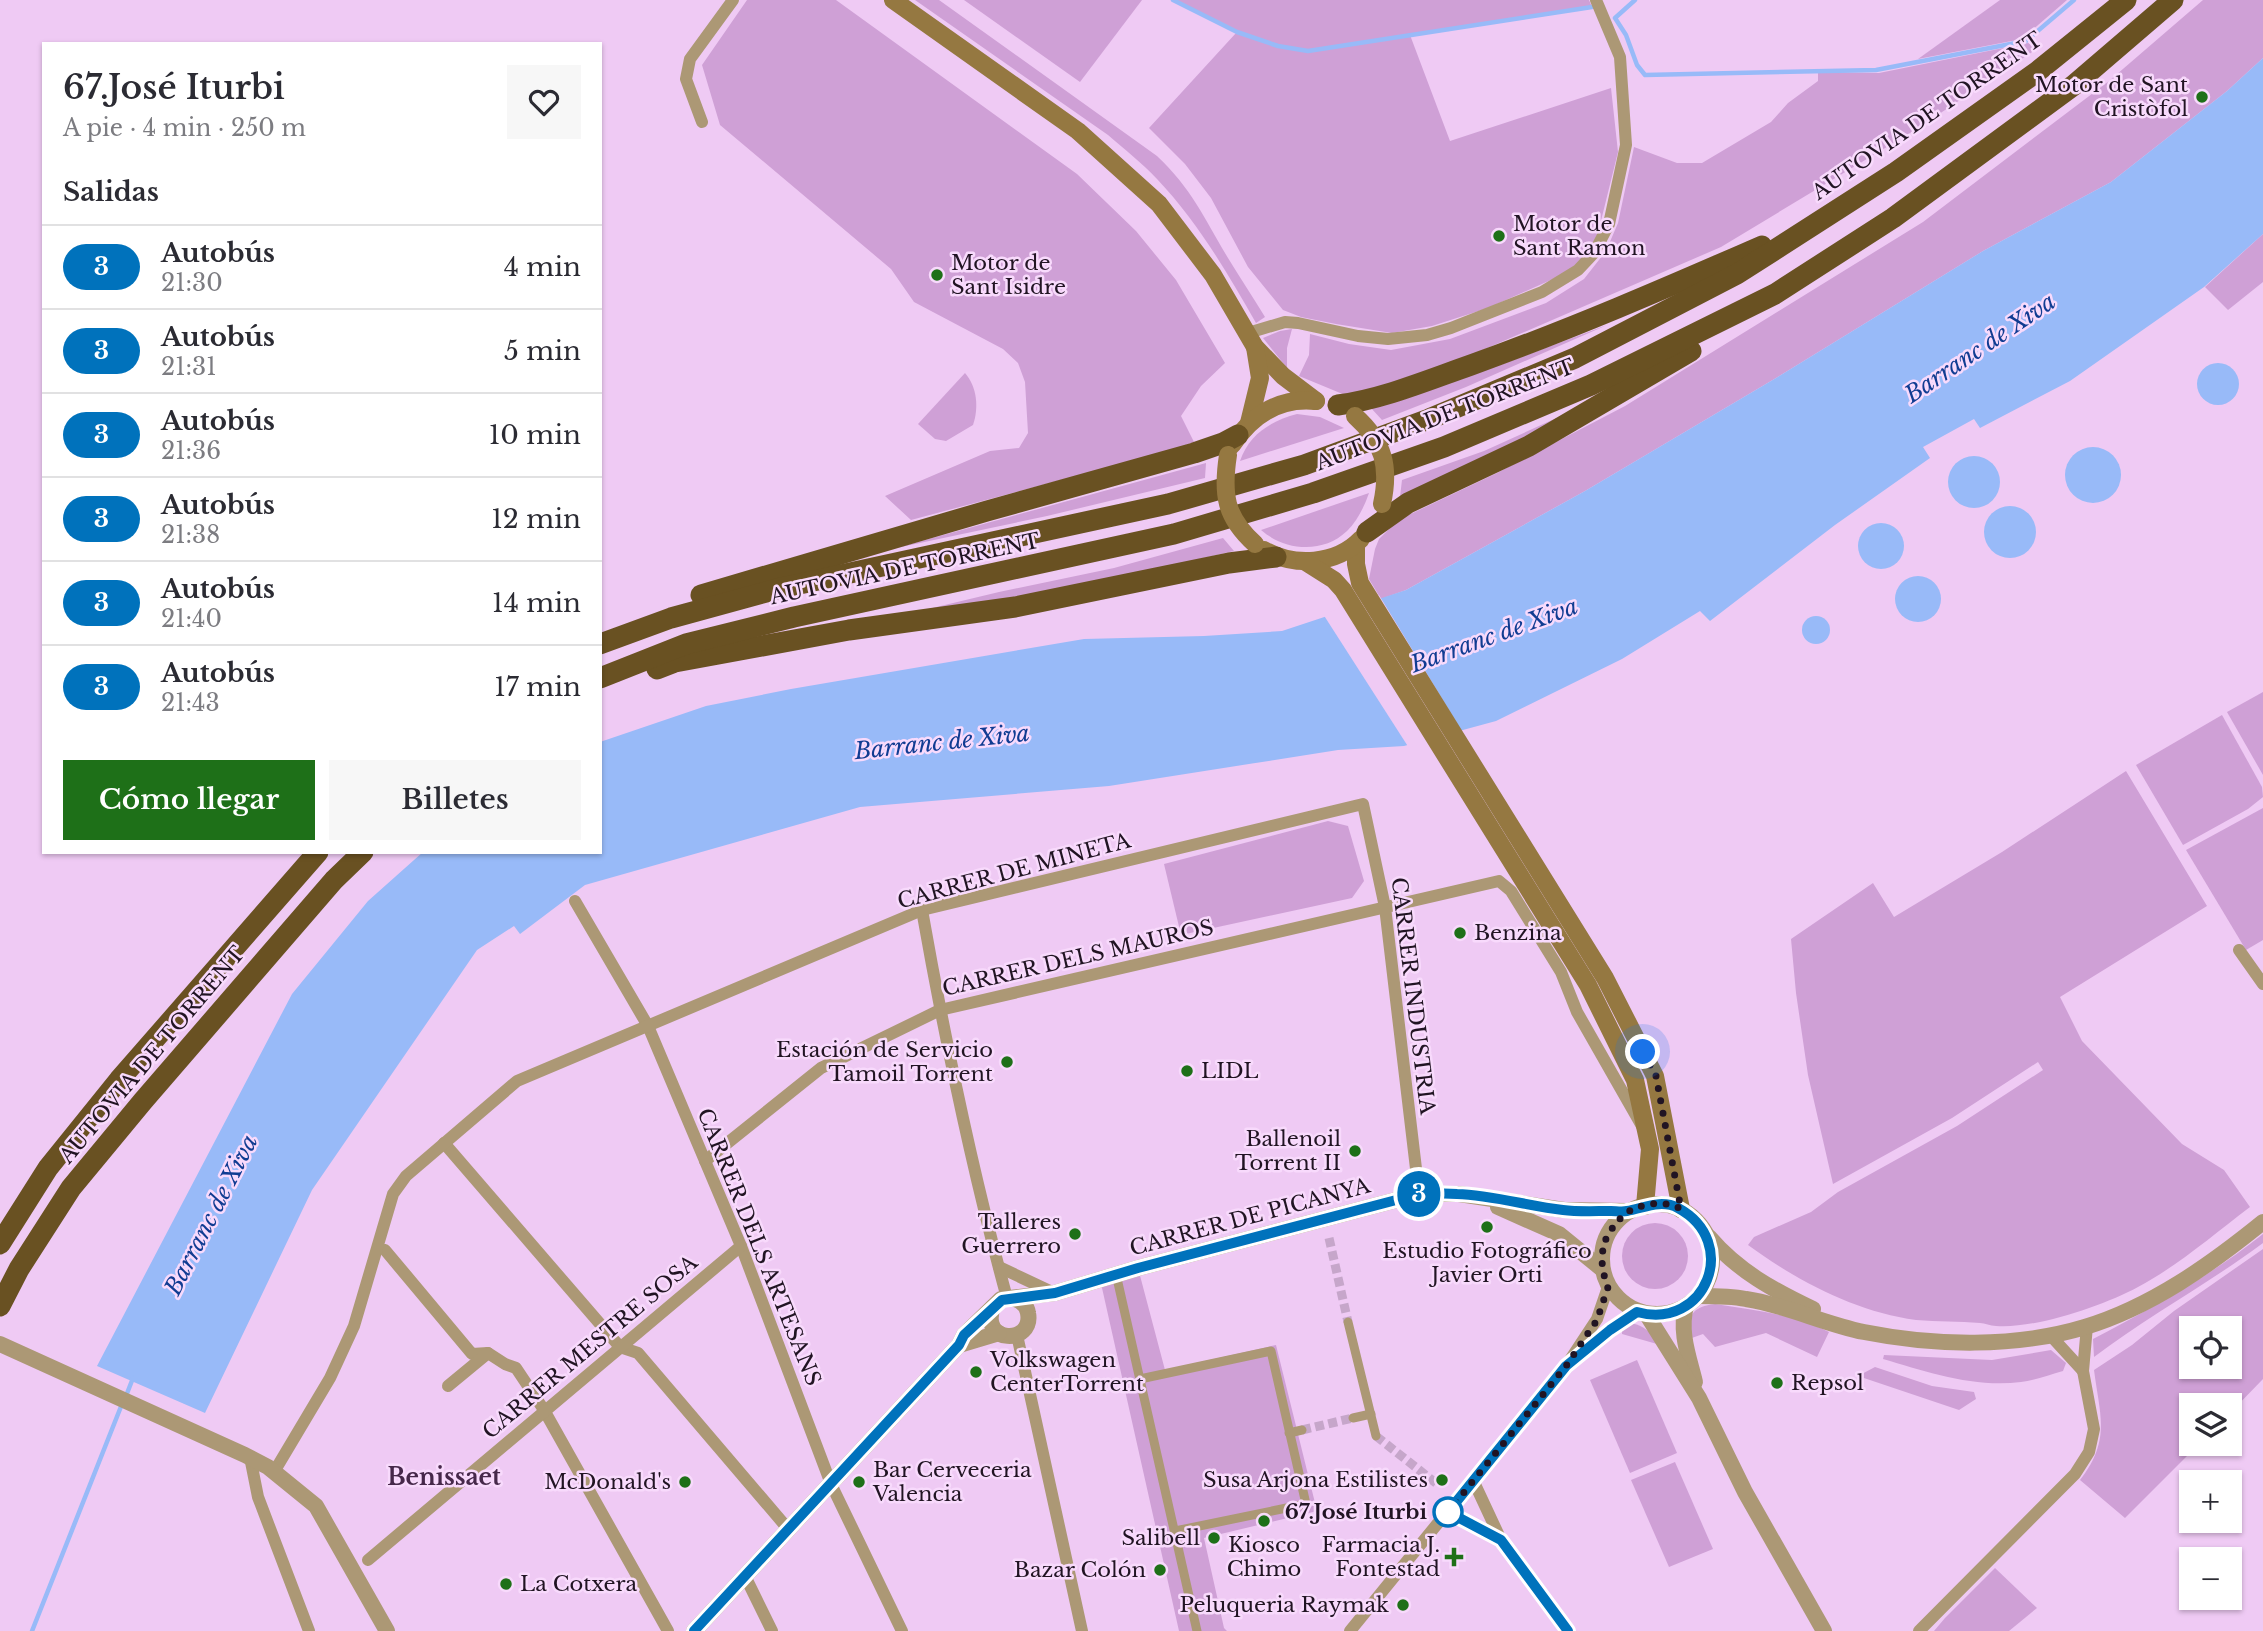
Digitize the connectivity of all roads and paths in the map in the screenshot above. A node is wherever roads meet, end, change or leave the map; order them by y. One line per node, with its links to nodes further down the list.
1 (733, 0): 6 (street)
2 (893, 0): 9 (main road)
3 (1596, 0): 9 (street)
4 (2126, 0): 7 (highway, AUTOVIA DE TORRENT)
5 (2172, 0): 8 (highway, AUTOVIA DE TORRENT)
6 (702, 122)
7 (1818, 221): 11 (highway); 17 (highway, AUTOVIA DE TORRENT)
8 (1775, 294): 13 (highway); 18 (highway, AUTOVIA DE TORRENT)
9 (1251, 340): 10 (main road); 12 (main road)
10 (1316, 401): 11 (main road); 12 (main road)
11 (1346, 410): 13 (main road, bridge)
12 (1244, 429): 14 (main road, bridge); 16 (highway)
13 (1361, 538): 15 (main road); 20 (main road)
14 (1276, 556): 15 (main road); 19 (highway)
15 (1304, 561): 20 (main road)
16 (602, 630)
17 (602, 643)
18 (602, 677)
19 (602, 691)
20 (1470, 776): 31 (main road); 37 (main road)
21 (1363, 804): 25 (street, CARRER INDUSTRIA); 26 (street, CARRER DE MINETA)
22 (316, 854): 40 (highway, AUTOVIA DE TORRENT)
23 (361, 854): 50 (highway, AUTOVIA DE TORRENT)
24 (575, 901): 30 (street, CARRER DELS ARTESANS)
25 (1385, 907): 29 (street, CARRER DELS MAUROS); 31 (street, CARRER DELS MAUROS); 34 (street, CARRER INDUSTRIA)
26 (922, 910): 29 (street); 30 (street, CARRER DE MINETA)
27 (2239, 950): 28 (street)
28 (2263, 984)
29 (940, 1010): 33 (street, CARRER DELS MAUROS); 43 (street)
30 (648, 1026): 32 (street); 33 (street, CARRER DELS ARTESANS)
31 (1647, 1131): 36 (main road)
32 (444, 1143): 62 (street); 76 (street)
33 (705, 1161): 41 (street, CARRER DELS ARTESANS)
34 (1419, 1194): 35 (street, CARRER DE PICANYA); 45 (street, CARRER DE PICANYA)
35 (1459, 1194): 36 (street, CARRER DE PICANYA); 44 (street, CARRER DE PICANYA)
36 (1636, 1209): 37 (street); 44 (street)
37 (1681, 1209): 39 (street)
38 (2263, 1222): 55 (street)
39 (1708, 1236): 49 (street); 56 (street)
40 (0, 1244)
41 (741, 1246): 62 (street, CARRER MESTRE SOSA); 78 (street, CARRER DELS ARTESANS)
42 (385, 1250): 63 (street)
43 (999, 1267): 47 (street); 48 (street)
44 (1602, 1269): 46 (street)
45 (1116, 1275): 47 (street, CARRER DE PICANYA); 66 (street)
46 (1608, 1287): 52 (street); 64 (street)
47 (1055, 1293): 48 (street, CARRER DE PICANYA); 53 (street, CARRER DE PICANYA)
48 (1010, 1298): 51 (street); 53 (street)
49 (1692, 1301): 52 (street); 56 (street); 68 (street)
50 (0, 1306)
51 (993, 1307): 57 (street); 61 (street)
52 (1642, 1313): 64 (street); 68 (street)
53 (1029, 1315): 58 (street)
54 (1348, 1322): 70 (street)
55 (2087, 1326): 59 (street); 65 (street)
56 (1859, 1331): 59 (street)
57 (999, 1334): 58 (street); 61 (street)
58 (1017, 1335): 91 (street)
59 (2051, 1336): 65 (street)
60 (0, 1344): 75 (street)
61 (959, 1345): 78 (street)
62 (620, 1347): 69 (street, CARRER MESTRE SOSA); 80 (street)
63 (488, 1353): 67 (street); 69 (street)
64 (1566, 1366): 77 (street)
65 (2083, 1371): 96 (street)
66 (1140, 1379): 73 (street); 81 (street)
67 (448, 1386)
68 (1699, 1398): 95 (street)
69 (544, 1410): 83 (street, CARRER MESTRE SOSA); 87 (street)
70 (1371, 1414): 71 (street); 74 (street)
71 (1353, 1418)
72 (1302, 1430): 73 (street)
73 (1289, 1433): 81 (street)
74 (1376, 1436)
75 (247, 1456): 76 (street); 85 (street)
76 (271, 1470): 86 (street)
77 (1473, 1480): 79 (street); 82 (street)
78 (831, 1484): 80 (street); 90 (street, CARRER DELS ARTESANS)
79 (1448, 1512): 82 (street); 93 (street)
80 (789, 1530): 84 (street)
81 (1175, 1531): 92 (street)
82 (1501, 1540): 94 (street)
83 (368, 1560)
84 (746, 1576): 88 (street); 89 (street)
85 (309, 1631)
86 (387, 1631)
87 (668, 1631)
88 (694, 1631)
89 (772, 1631)
90 (902, 1631)
91 (1082, 1631)
92 (1197, 1631)
93 (1350, 1631)
94 (1568, 1631)
95 (1824, 1631)
96 (1919, 1631)

